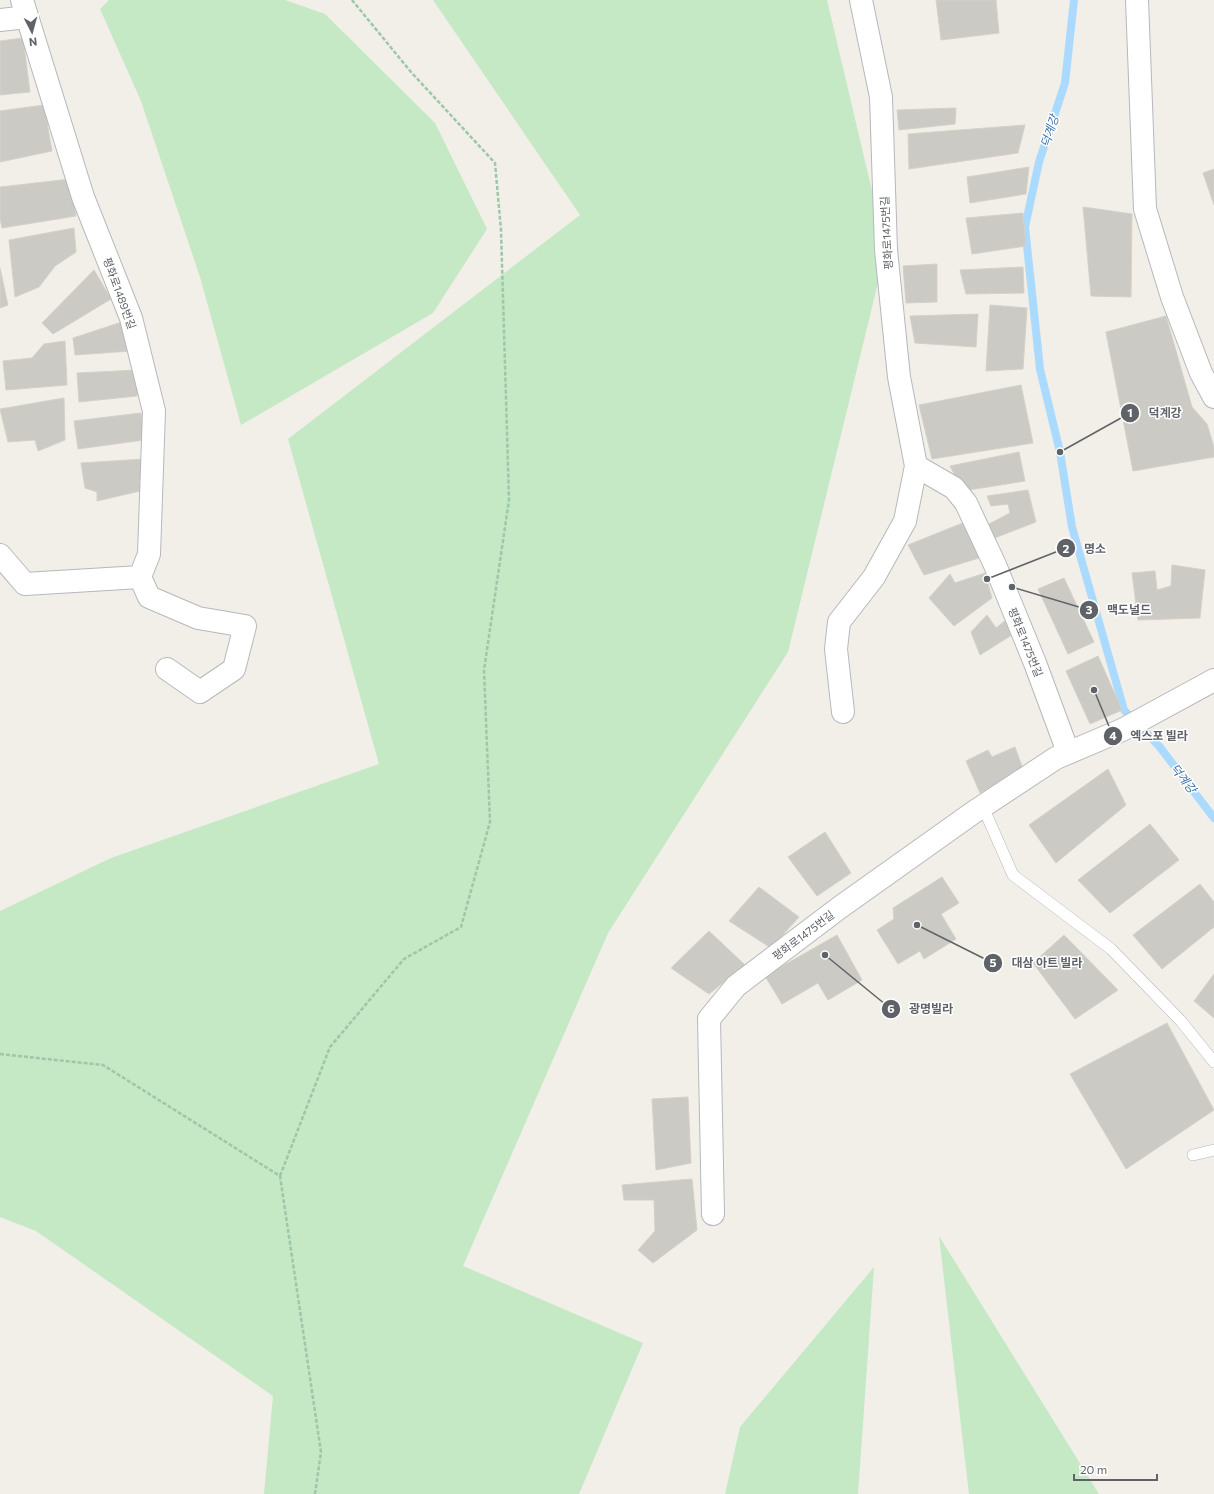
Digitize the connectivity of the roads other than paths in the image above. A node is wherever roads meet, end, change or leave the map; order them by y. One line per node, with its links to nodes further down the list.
1 (862, 0): 6 (street, 평화로1475번길)
2 (1137, 0): 5 (street)
3 (24, 8): 4 (street, 평화로1489번길); 8 (street, 평화로1489번길)
4 (0, 20)
5 (1214, 397)
6 (916, 466): 11 (street, 평화로1475번길); 12 (street, 평화로1475번길)
7 (0, 554): 8 (street)
8 (140, 577): 9 (street)
9 (166, 669)
10 (1214, 680): 12 (street, 평화로1475번길)
11 (843, 712)
12 (1068, 752): 13 (street, 평화로1475번길)
13 (983, 807): 14 (lane); 17 (street, 평화로1475번길)
14 (1214, 1062)
15 (1214, 1150): 16 (lane)
16 (1193, 1155)
17 (712, 1214)

